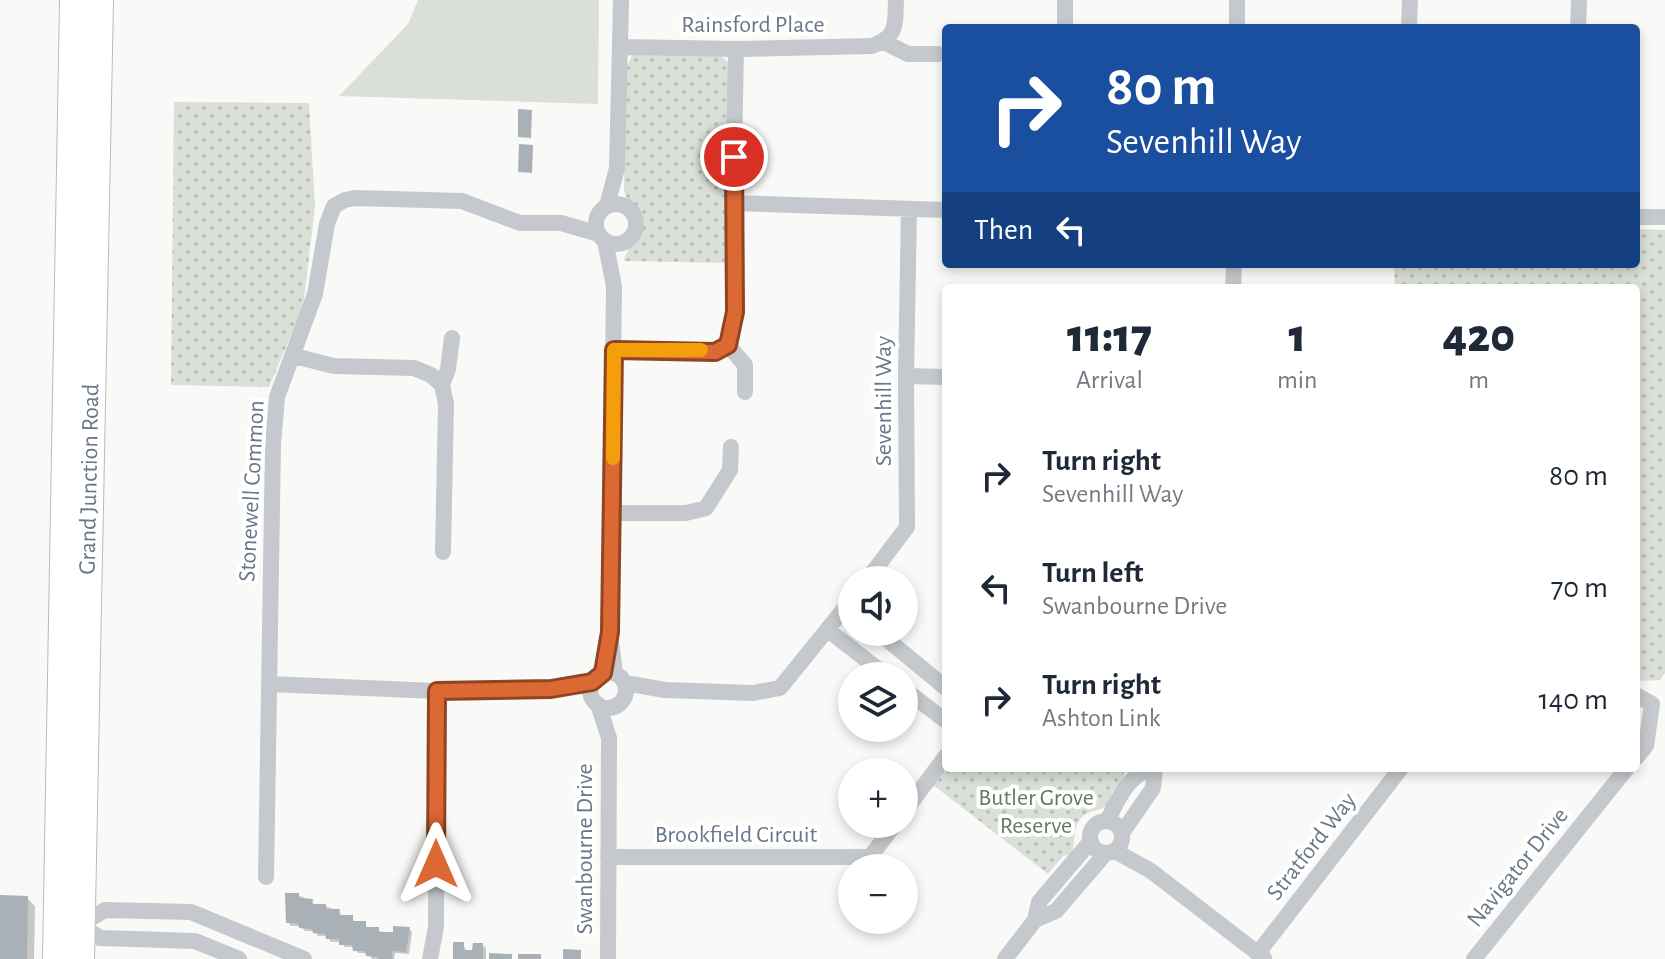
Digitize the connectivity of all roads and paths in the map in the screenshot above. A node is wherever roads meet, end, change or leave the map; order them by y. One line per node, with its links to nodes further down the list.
1 (75, 0): 64 (highway, Grand Junction Road)
2 (98, 0): 64 (highway, Grand Junction Road)
3 (621, 0): 14 (street)
4 (896, 0): 13 (street)
5 (1065, 0): 9 (street)
6 (1237, 0): 10 (street)
7 (1410, 0): 11 (street)
8 (1579, 0): 12 (street)
9 (1065, 24)
10 (1237, 24)
11 (1409, 24)
12 (1578, 24)
13 (884, 42): 15 (street, Rainsford Place); 16 (street, Rainsford Place)
14 (621, 47): 15 (street, Rainsford Place); 18 (street)
15 (736, 49): 17 (street)
16 (938, 54)
17 (733, 203): 19 (street); 28 (street)
18 (609, 208): 23 (street, Stonewell Common); 24 (street); 25 (street)
19 (909, 209): 20 (street); 31 (street, Sevenhill Way)
20 (942, 210)
21 (1640, 217): 22 (street)
22 (1665, 217)
23 (561, 223): 24 (street, Stonewell Common); 30 (street, Stonewell Common)
24 (602, 238): 25 (street); 26 (street, Swanbourne Drive)
25 (624, 242): 26 (street, Swanbourne Drive)
26 (614, 286): 29 (street, Swanbourne Drive)
27 (452, 338): 33 (street)
28 (728, 345): 29 (street); 34 (street)
29 (614, 350): 36 (street, Swanbourne Drive)
30 (294, 356): 33 (street); 43 (street, Stonewell Common)
31 (906, 376): 32 (street); 38 (street, Sevenhill Way)
32 (942, 377)
33 (442, 385): 37 (street)
34 (745, 392)
35 (731, 447): 36 (street)
36 (612, 513): 45 (street, Swanbourne Drive)
37 (443, 552)
38 (878, 566)
39 (838, 619): 40 (street)
40 (828, 630): 42 (street); 45 (street)
41 (895, 646): 44 (street)
42 (869, 662)
43 (269, 684): 46 (street); 62 (street, Stonewell Common)
44 (942, 685)
45 (608, 689): 46 (street); 61 (street, Swanbourne Drive)
46 (437, 691): 66 (street)
47 (918, 700): 49 (street)
48 (1658, 702): 50 (street)
49 (942, 718)
50 (1640, 753)
51 (942, 761): 56 (street)
52 (1138, 772): 57 (street)
53 (1154, 772): 60 (street)
54 (1398, 772): 65 (street, Stratford Way)
55 (1624, 772): 73 (street, Navigator Drive)
56 (918, 793)
57 (1107, 821): 59 (street); 60 (street)
58 (884, 838): 61 (street, Brookfield Circuit)
59 (1091, 841): 60 (street); 63 (street)
60 (1116, 844): 63 (street); 65 (street)
61 (608, 857): 71 (street, Swanbourne Drive)
62 (266, 877)
63 (1035, 920): 72 (street)
64 (69, 925): 67 (highway, Grand Junction Road); 68 (highway, Grand Junction Road); 69 (street); 70 (street)
65 (1262, 956)
66 (429, 958)
67 (58, 959)
68 (79, 959)
69 (239, 959)
70 (304, 959)
71 (608, 959)
72 (1005, 959)
73 (1474, 959)

